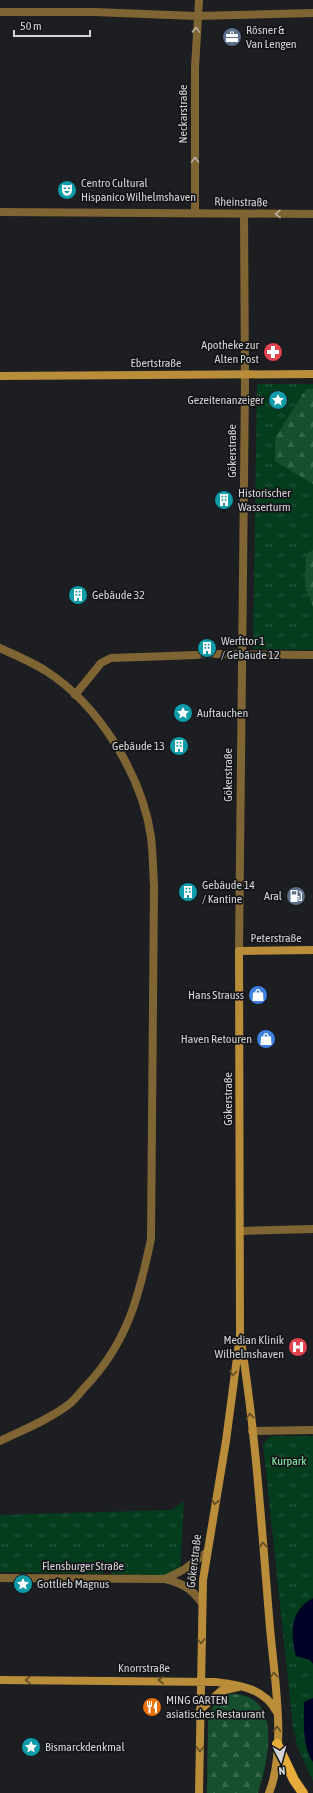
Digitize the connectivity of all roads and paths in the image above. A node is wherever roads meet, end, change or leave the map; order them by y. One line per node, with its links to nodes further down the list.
1 (199, 0): 4 (street, Neckarstraße)
2 (0, 12): 4 (street)
3 (313, 13): 4 (street)
4 (196, 16): 6 (street, Neckarstraße, one-way to 4)
5 (0, 212): 6 (street, Rheinstraße)
6 (195, 213): 8 (street, Rheinstraße)
7 (313, 214): 8 (street, Rheinstraße, one-way to 8)
8 (244, 215): 9 (street, Gökerstraße)
9 (245, 374): 10 (main road, Ebertstraße); 11 (main road, Ebertstraße); 14 (street, Gökerstraße)
10 (313, 374)
11 (0, 376)
12 (0, 648): 17 (street)
13 (216, 654): 14 (street)
14 (242, 654): 16 (street); 18 (street, Gökerstraße)
15 (197, 655): 17 (street)
16 (313, 655)
17 (75, 695): 25 (street)
18 (239, 950): 19 (main road, Peterstraße); 21 (main road, Gökerstraße)
19 (313, 950)
20 (313, 1229): 21 (street)
21 (240, 1231): 22 (main road, Gökerstraße)
22 (240, 1335): 24 (main road, Gökerstraße, one-way to 22); 26 (main road, Gökerstraße, one-way to 26)
23 (313, 1430): 24 (street)
24 (252, 1431): 34 (main road, Gökerstraße, one-way to 24)
25 (0, 1441)
26 (206, 1553): 28 (street, Flensburger Straße); 29 (main road, Gökerstraße)
27 (0, 1578): 28 (street, Flensburger Straße)
28 (165, 1579): 29 (street, Flensburger Straße)
29 (201, 1602): 31 (main road, Gökerstraße, one-way to 31)
30 (0, 1680): 31 (main road, Knorrstraße, one-way to 30)
31 (200, 1680): 32 (main road, Knorrstraße); 33 (main road, Gökerstraße)
32 (243, 1686): 33 (main road); 34 (main road, Knorrstraße)
33 (200, 1710): 36 (main road, Gökerstraße, one-way to 36)
34 (277, 1714): 35 (main road, Gökerstraße, one-way to 34)
35 (277, 1744): 37 (main road, Gökerstraße); 38 (main road)
36 (199, 1793)
37 (269, 1793)
38 (303, 1793)

